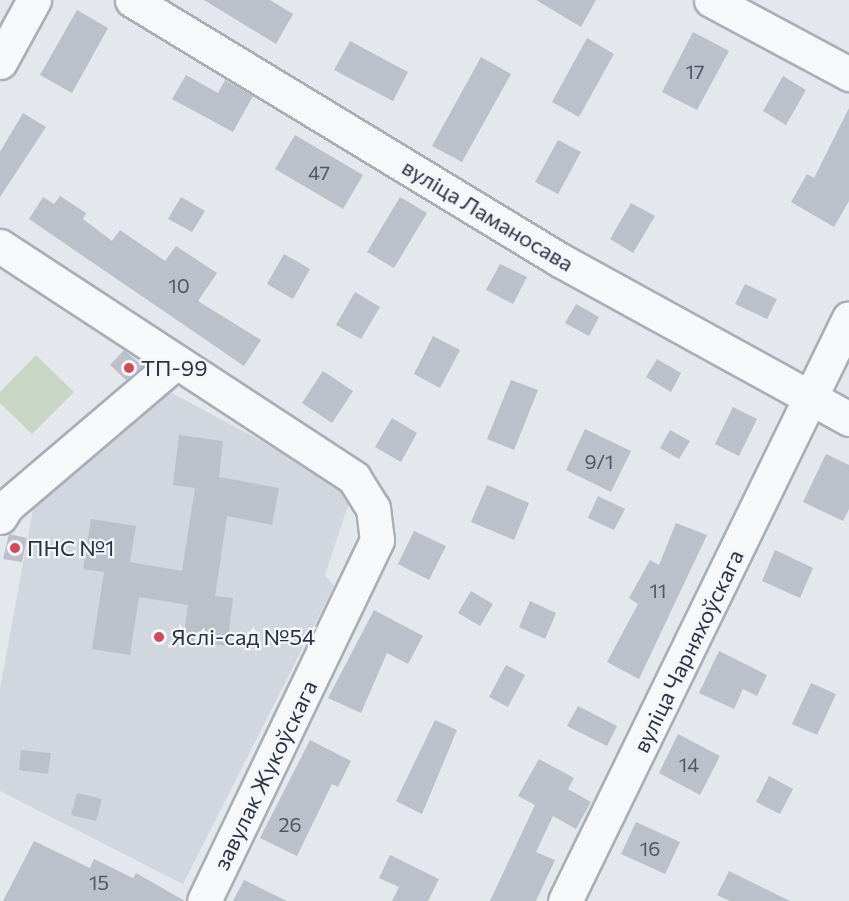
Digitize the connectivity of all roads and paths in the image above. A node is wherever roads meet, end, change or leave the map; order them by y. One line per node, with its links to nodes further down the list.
1 (34, 0): 4 (street)
2 (132, 0): 9 (street, вуліца Ламаносава)
3 (711, 0): 5 (street)
4 (0, 62)
5 (849, 74)
6 (0, 246): 8 (street, завулак Жукоўскага)
7 (849, 318): 9 (street, вуліца Чарняхоўскага)
8 (175, 363): 11 (street); 12 (street, завулак Жукоўскага)
9 (809, 401): 10 (street, вуліца Ламаносава); 13 (street, вуліца Чарняхоўскага)
10 (849, 419)
11 (0, 517)
12 (204, 901)
13 (565, 901)

